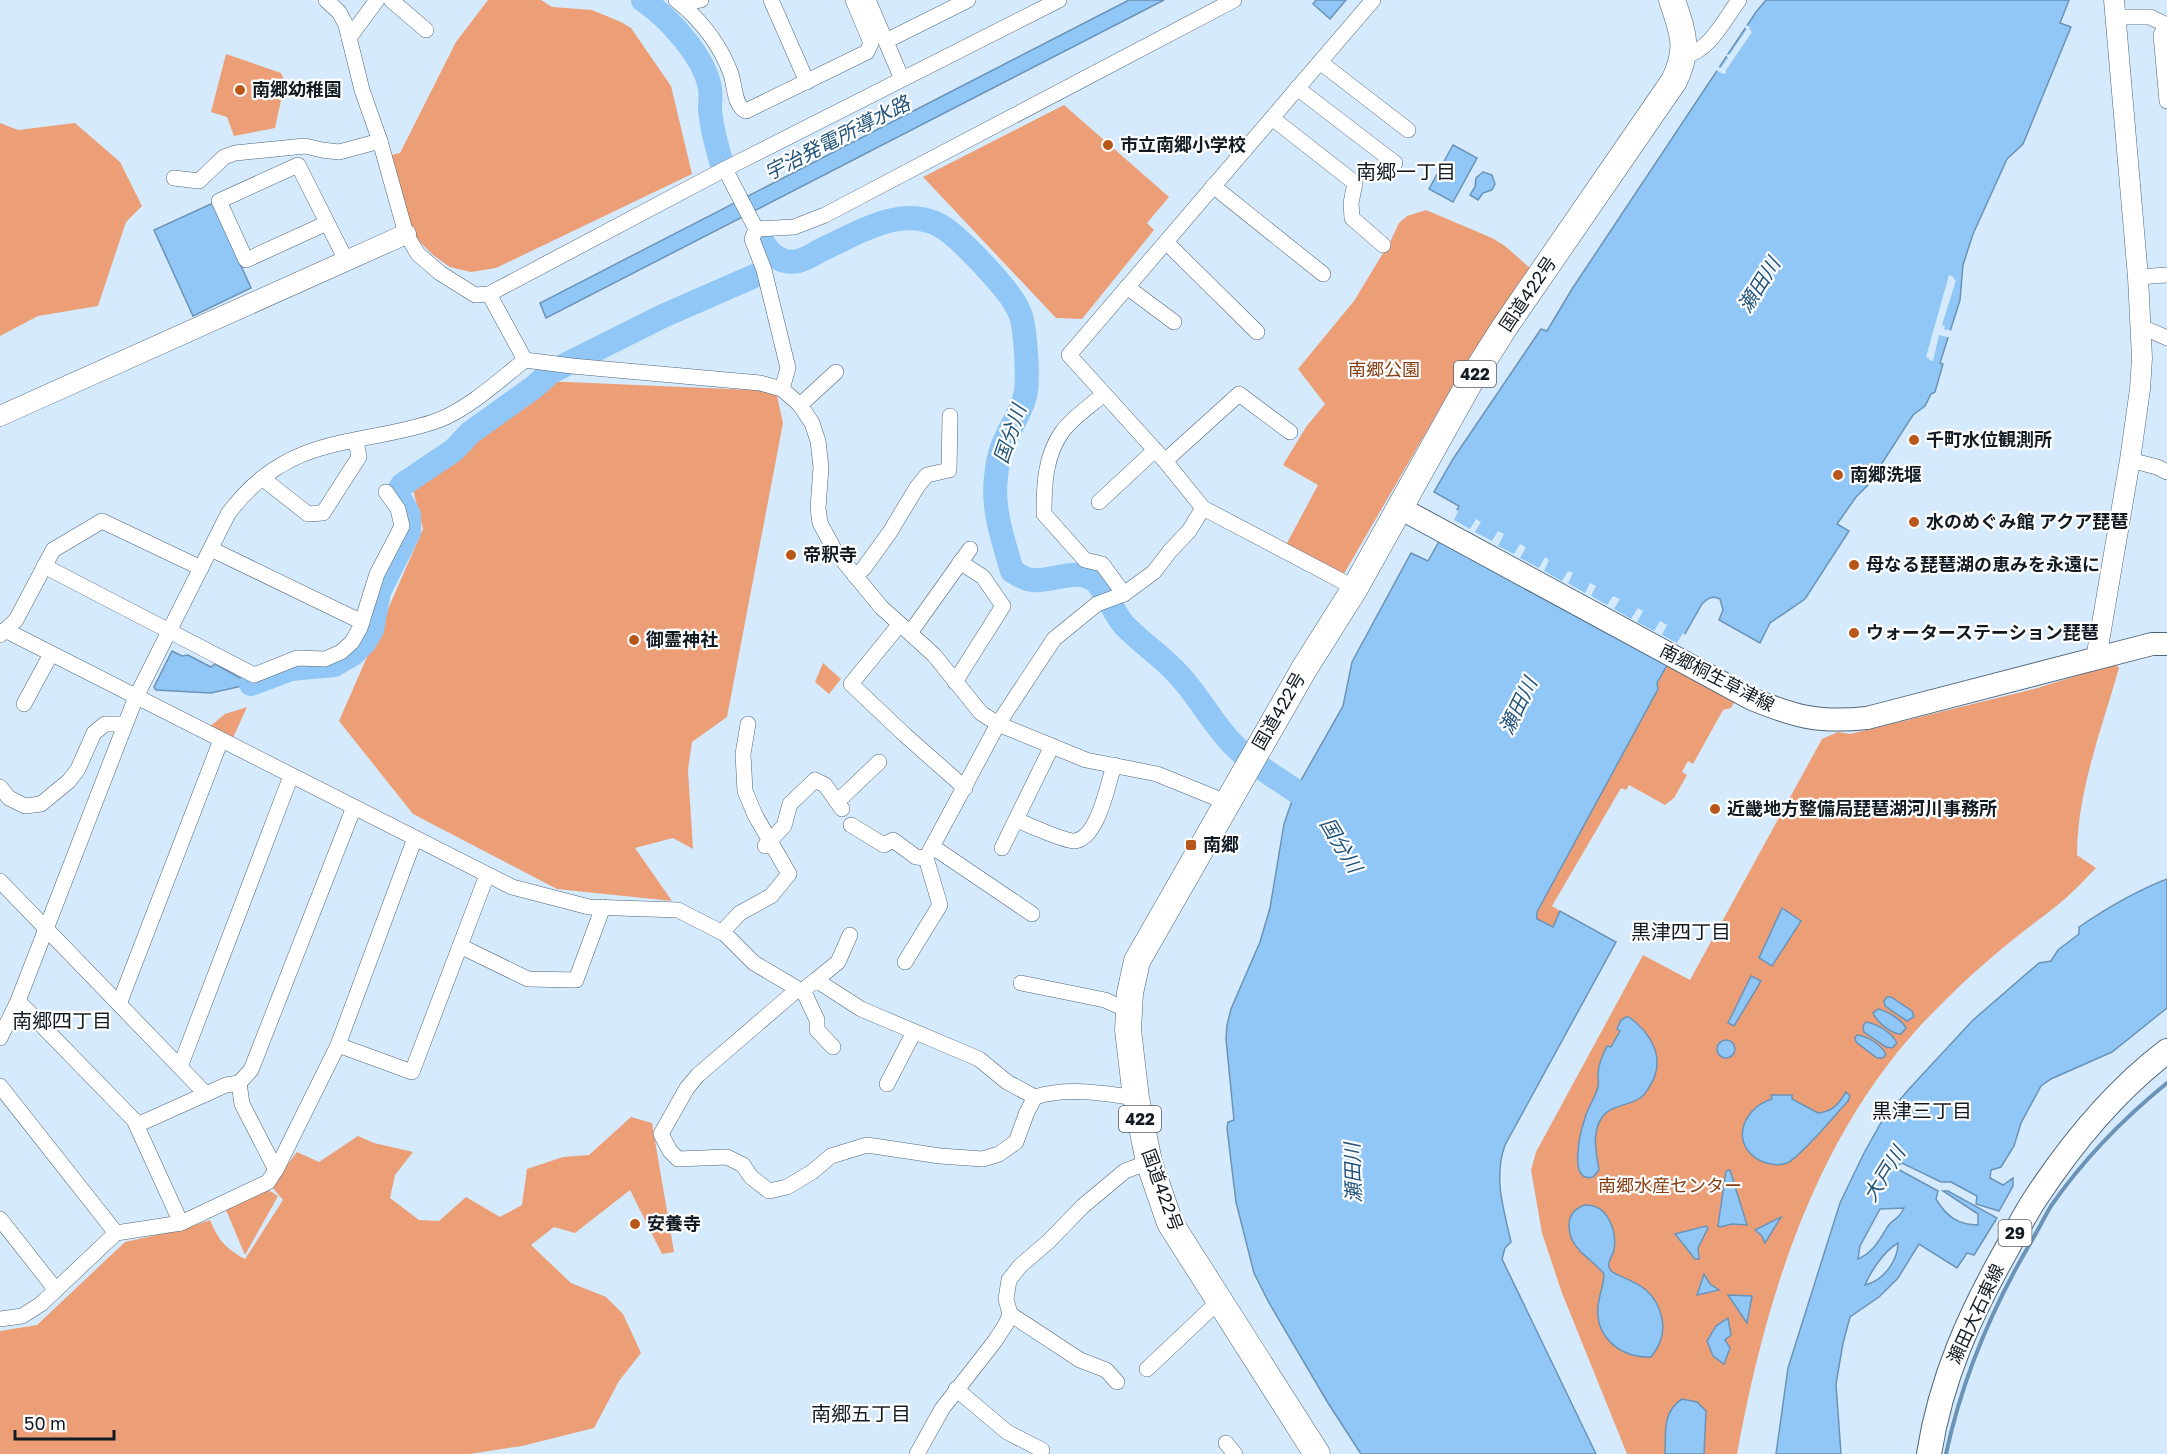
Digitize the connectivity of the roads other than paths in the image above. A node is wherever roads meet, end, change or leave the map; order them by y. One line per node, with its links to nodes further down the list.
1 (326, 0): 18 (street)
2 (377, 0): 18 (street)
3 (391, 0): 17 (street)
4 (701, 0): 14 (street)
5 (771, 0): 23 (street)
6 (854, 0): 23 (street)
7 (868, 0): 19 (street)
8 (968, 0): 19 (street)
9 (1059, 0): 22 (street)
10 (1234, 0): 34 (street)
11 (1373, 0): 21 (street)
12 (1672, 0): 20 (highway)
13 (1739, 0): 20 (street)
14 (679, 2): 23 (street)
15 (2114, 8): 16 (street); 41 (street)
16 (2167, 25): 25 (street)
17 (426, 30)
18 (349, 38): 28 (street)
19 (886, 41): 22 (street)
20 (1684, 56): 64 (highway, 国道422号 / 422)
21 (1320, 62): 24 (street); 27 (street)
22 (902, 79): 30 (street)
23 (807, 82)
24 (1297, 88): 26 (street); 29 (street)
25 (2167, 101)
26 (1272, 118): 32 (street); 37 (street)
27 (1408, 130)
28 (380, 141): 31 (street); 35 (street)
29 (1395, 163)
30 (725, 169): 34 (street); 43 (street)
31 (174, 178)
32 (1213, 186): 36 (street); 39 (street)
33 (327, 223): 33 (street); 38 (street)
34 (756, 229): 50 (street)
35 (406, 234): 38 (street); 43 (street)
36 (1166, 242): 42 (street); 46 (street)
37 (1383, 245)
38 (346, 262): 54 (street)
39 (1323, 274)
40 (2167, 275): 41 (street)
41 (2138, 277): 45 (street)
42 (1127, 287): 44 (street); 51 (street)
43 (489, 294): 48 (street)
44 (1174, 322)
45 (2142, 327): 47 (street); 58 (street)
46 (1257, 332)
47 (2167, 338)
48 (525, 360): 50 (street); 56 (street)
49 (836, 372): 52 (street)
50 (782, 389): 52 (street)
51 (1104, 394): 57 (street); 70 (street)
52 (800, 405): 68 (street)
53 (950, 416): 68 (street)
54 (0, 417)
55 (1290, 432): 57 (street)
56 (356, 441): 60 (street); 60 (street)
57 (1160, 456): 62 (street); 63 (street)
58 (2130, 460): 59 (street); 77 (street)
59 (2167, 472)
60 (261, 478): 65 (street)
61 (386, 492): 71 (street)
62 (1100, 502)
63 (1203, 508): 69 (street); 70 (street)
64 (1400, 508): 69 (highway, 国道422号 / 422); 77 (main road, 南郷桐生草津線)
65 (211, 549): 67 (street); 71 (street)
66 (44, 566): 67 (street); 73 (street); 74 (street)
67 (201, 568): 73 (street)
68 (855, 576): 72 (street)
69 (1355, 588): 91 (highway, 国道422号 / 422)
70 (1120, 595): 83 (street)
71 (362, 622): 73 (street)
72 (905, 628): 78 (street); 78 (street); 90 (street)
73 (169, 631): 79 (street)
74 (2, 633): 76 (street)
75 (2167, 644): 77 (main road, 南郷桐生草津線)
76 (51, 654): 79 (street); 80 (street)
77 (2096, 658)
78 (956, 682): 83 (street)
79 (135, 697): 84 (street); 103 (street)
80 (24, 704)
81 (120, 724): 89 (street)
82 (748, 724): 96 (street)
83 (998, 724): 85 (street); 90 (street)
84 (221, 740): 88 (street); 112 (street)
85 (1052, 746): 87 (street); 93 (street)
86 (879, 762): 96 (street)
87 (1114, 765): 91 (street); 93 (street)
88 (291, 776): 92 (street); 119 (street)
89 (0, 788)
90 (964, 788): 98 (street)
91 (1226, 802): 113 (highway, 国道422号 / 422)
92 (354, 807): 95 (street); 120 (street)
93 (1017, 820): 97 (street)
94 (851, 825): 98 (street)
95 (415, 838): 99 (street); 116 (street)
96 (767, 843): 104 (street)
97 (1002, 848)
98 (930, 853): 102 (street); 107 (street)
99 (487, 875): 101 (street); 106 (street)
100 (0, 881): 103 (street)
101 (603, 908): 104 (street); 106 (street)
102 (1032, 914)
103 (46, 929): 111 (street); 112 (street)
104 (722, 932): 110 (street)
105 (850, 935): 108 (street)
106 (460, 946): 116 (street)
107 (904, 962)
108 (816, 980): 110 (street); 115 (street)
109 (1021, 983): 113 (street)
110 (800, 989): 117 (street); 124 (street)
111 (18, 1001): 114 (street); 126 (street)
112 (119, 1004): 119 (street)
113 (1129, 1011): 125 (highway, 国道422号 / 422)
114 (2, 1031)
115 (915, 1032): 121 (street); 124 (street)
116 (338, 1045): 128 (street)
117 (833, 1047)
118 (2167, 1051): 142 (main road, 瀬田大石東線 / 29)
119 (180, 1067): 123 (street)
120 (239, 1083): 123 (street); 128 (street)
121 (887, 1084)
122 (0, 1086): 131 (street)
123 (206, 1094): 126 (street)
124 (1035, 1096): 125 (street)
125 (1136, 1098): 127 (highway, 国道422号 / 422)
126 (136, 1125): 130 (street)
127 (1149, 1161): 133 (highway, 国道422号 / 422); 134 (street)
128 (276, 1170): 130 (street)
129 (0, 1219): 132 (street)
130 (182, 1223): 131 (street)
131 (116, 1233): 132 (street)
132 (56, 1290): 135 (street)
133 (1219, 1301): 136 (street); 141 (highway, 国道422号 / 422)
134 (1010, 1314): 137 (street); 138 (street)
135 (0, 1319)
136 (1147, 1369)
137 (1117, 1382)
138 (956, 1389): 139 (street); 140 (street)
139 (1042, 1450)
140 (917, 1454)
141 (1317, 1454)
142 (1929, 1454)

